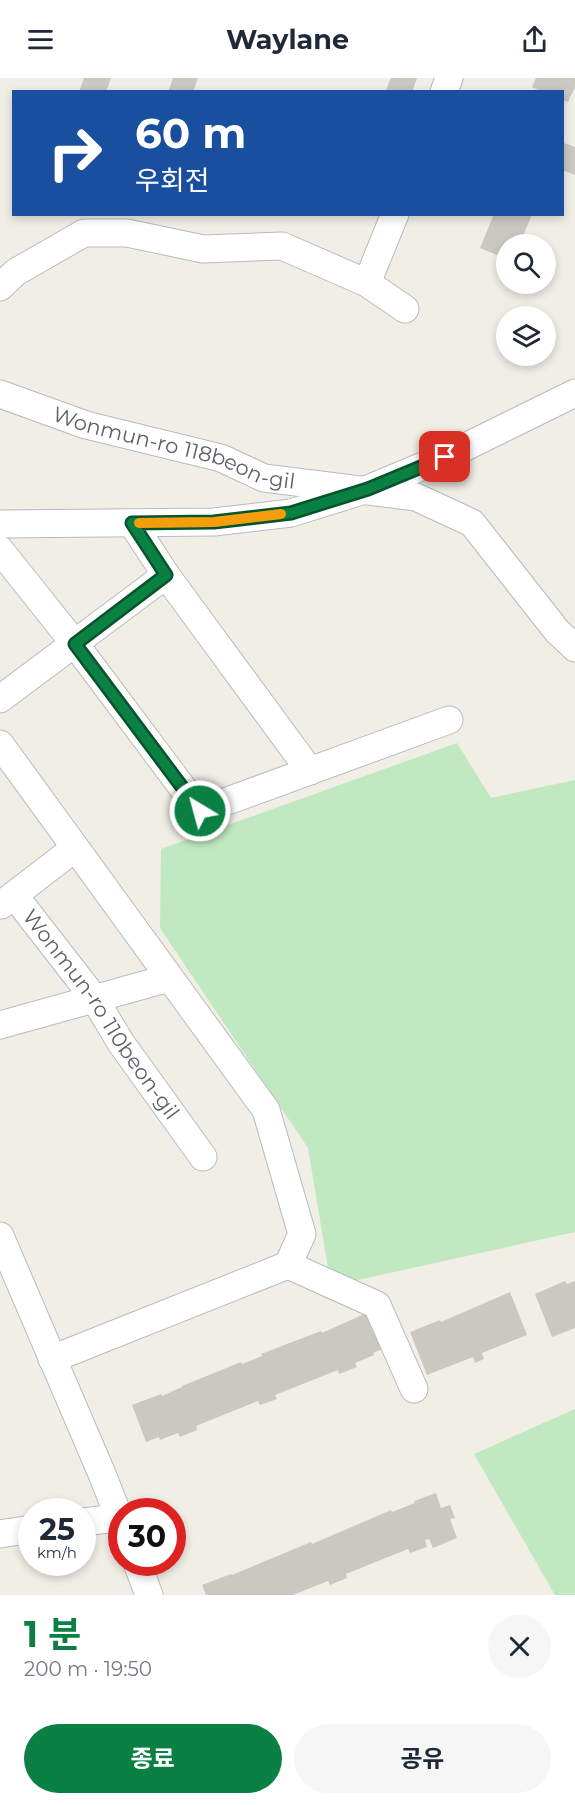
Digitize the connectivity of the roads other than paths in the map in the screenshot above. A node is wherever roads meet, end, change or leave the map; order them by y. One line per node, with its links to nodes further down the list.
1 (394, 216): 2 (street)
2 (367, 283): 3 (street); 4 (street)
3 (0, 287)
4 (405, 309)
5 (575, 393): 7 (street)
6 (0, 394): 7 (street, Wonmun-ro 118beon-gil)
7 (368, 489): 8 (street); 13 (street, Wonmun-ro 118beon-gil)
8 (132, 523): 9 (street); 11 (street)
9 (0, 524)
10 (0, 550): 12 (street)
11 (166, 575): 12 (street); 17 (street)
12 (75, 644): 14 (street); 17 (street)
13 (575, 648)
14 (0, 699)
15 (449, 720): 17 (street)
16 (0, 744): 18 (street)
17 (310, 771)
18 (75, 848): 19 (street, Wonmun-ro 110beon-gil); 20 (street)
19 (7, 901): 21 (street, Wonmun-ro 110beon-gil)
20 (169, 978): 21 (street); 25 (street)
21 (94, 998): 22 (street); 23 (street, Wonmun-ro 110beon-gil)
22 (0, 1025)
23 (203, 1157)
24 (0, 1236): 26 (street)
25 (288, 1264): 26 (street); 27 (street)
26 (52, 1359): 28 (street)
27 (414, 1389)
28 (111, 1498)
29 (18, 1531): 30 (street)
30 (0, 1534)
31 (142, 1576): 32 (street)
32 (149, 1595)

